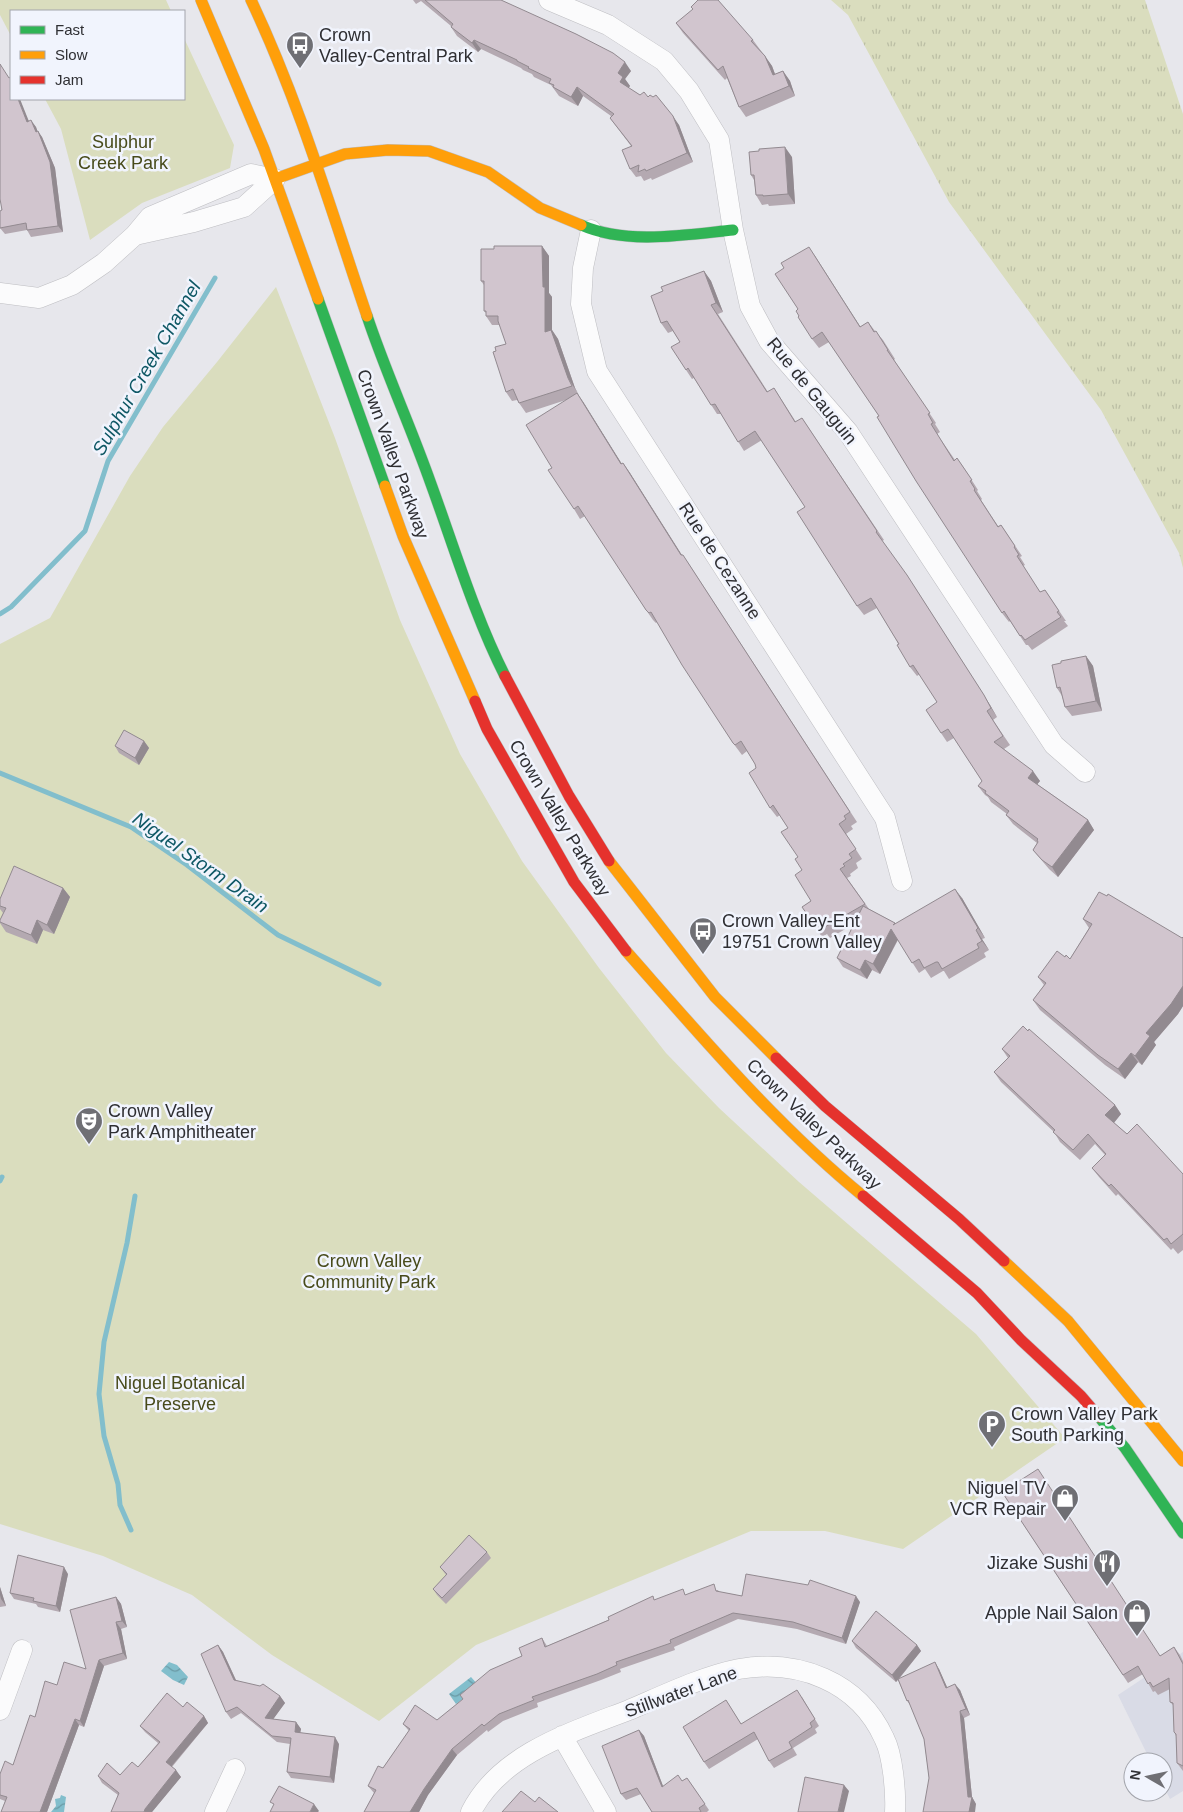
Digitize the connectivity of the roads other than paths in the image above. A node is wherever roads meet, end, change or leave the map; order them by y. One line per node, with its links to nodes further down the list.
1 (201, 0): 5 (main road, Crown Valley Parkway)
2 (251, 0): 4 (main road, Crown Valley Parkway)
3 (549, 0): 7 (street, Rue de Gauguin)
4 (316, 164): 5 (main road); 6 (main road); 12 (main road, Crown Valley Parkway)
5 (275, 179): 8 (street); 8 (street); 13 (main road, Crown Valley Parkway)
6 (591, 230): 7 (main road); 11 (street, Rue de Cezanne)
7 (733, 230): 10 (street, Rue de Gauguin)
8 (135, 235): 9 (street)
9 (0, 293)
10 (1085, 772)
11 (902, 881)
12 (1183, 1461)
13 (1183, 1533)
14 (22, 1650): 15 (street)
15 (0, 1710)
16 (562, 1736): 19 (street, Stillwater Lane); 20 (street); 21 (street, Stillwater Lane)
17 (235, 1769): 18 (street)
18 (215, 1812)
19 (471, 1812)
20 (606, 1812)
21 (896, 1812)

